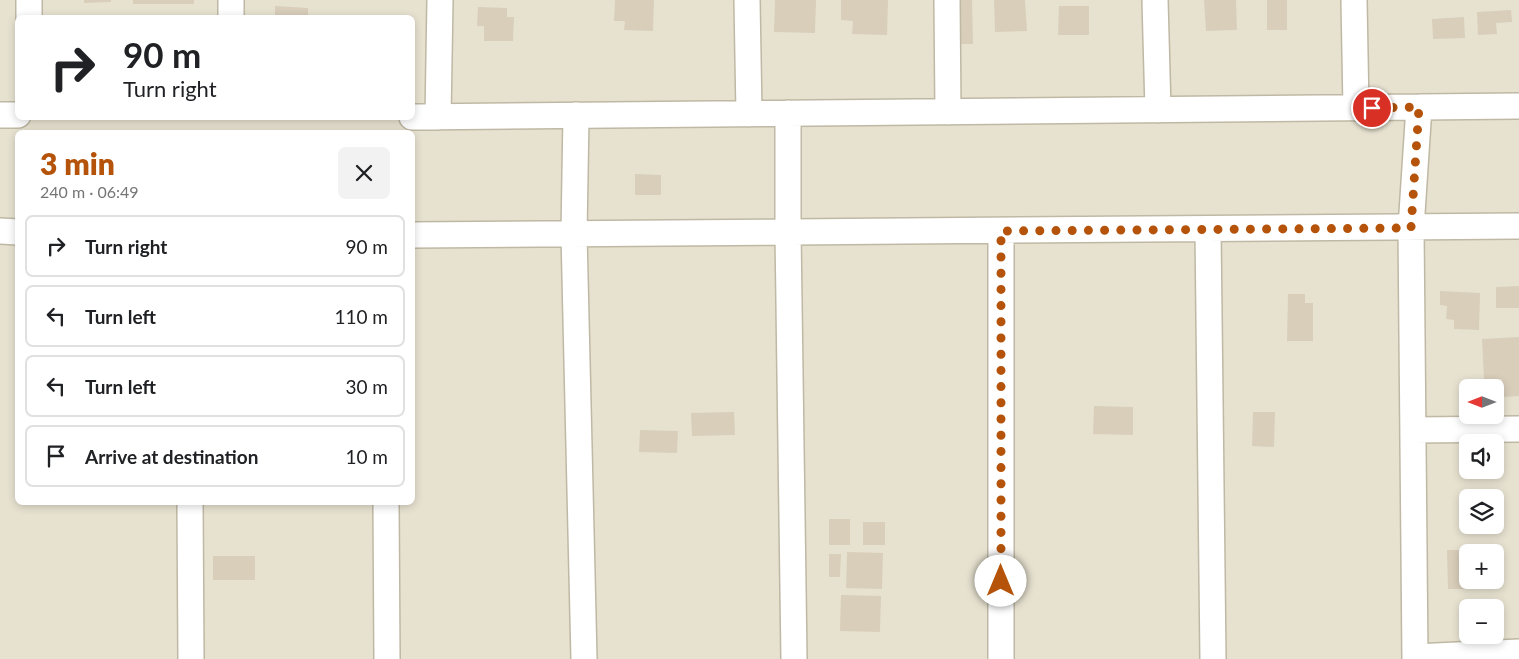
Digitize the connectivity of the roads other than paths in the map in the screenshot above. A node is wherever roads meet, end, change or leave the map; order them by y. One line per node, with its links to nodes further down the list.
1 (30, 0): 8 (street)
2 (231, 0): 9 (street)
3 (440, 0): 21 (street)
4 (747, 0): 15 (street)
5 (947, 0): 14 (street)
6 (1155, 0): 13 (street)
7 (1354, 0): 12 (street)
8 (30, 15)
9 (231, 15)
10 (1519, 106): 11 (street)
11 (1419, 107): 12 (street); 23 (street)
12 (1356, 108): 13 (street)
13 (1158, 110): 14 (street)
14 (948, 112): 16 (street)
15 (749, 114): 16 (street); 19 (street)
16 (788, 114): 28 (street)
17 (0, 115): 18 (street)
18 (15, 115)
19 (576, 115): 21 (street); 29 (street)
20 (415, 117): 21 (street)
21 (438, 117)
22 (1519, 226): 23 (street)
23 (1411, 228): 24 (street); 32 (street)
24 (1208, 230): 26 (street); 42 (street)
25 (0, 231): 27 (street)
26 (1001, 231): 28 (street); 41 (street)
27 (15, 232)
28 (788, 232): 29 (street); 40 (street)
29 (574, 234): 30 (street); 39 (street)
30 (415, 235)
31 (1519, 429): 32 (street)
32 (1412, 430): 36 (street)
33 (190, 505): 37 (street)
34 (386, 505): 38 (street)
35 (1519, 652): 36 (street)
36 (1415, 658)
37 (191, 659)
38 (387, 659)
39 (584, 659)
40 (794, 659)
41 (1001, 659)
42 (1213, 659)

